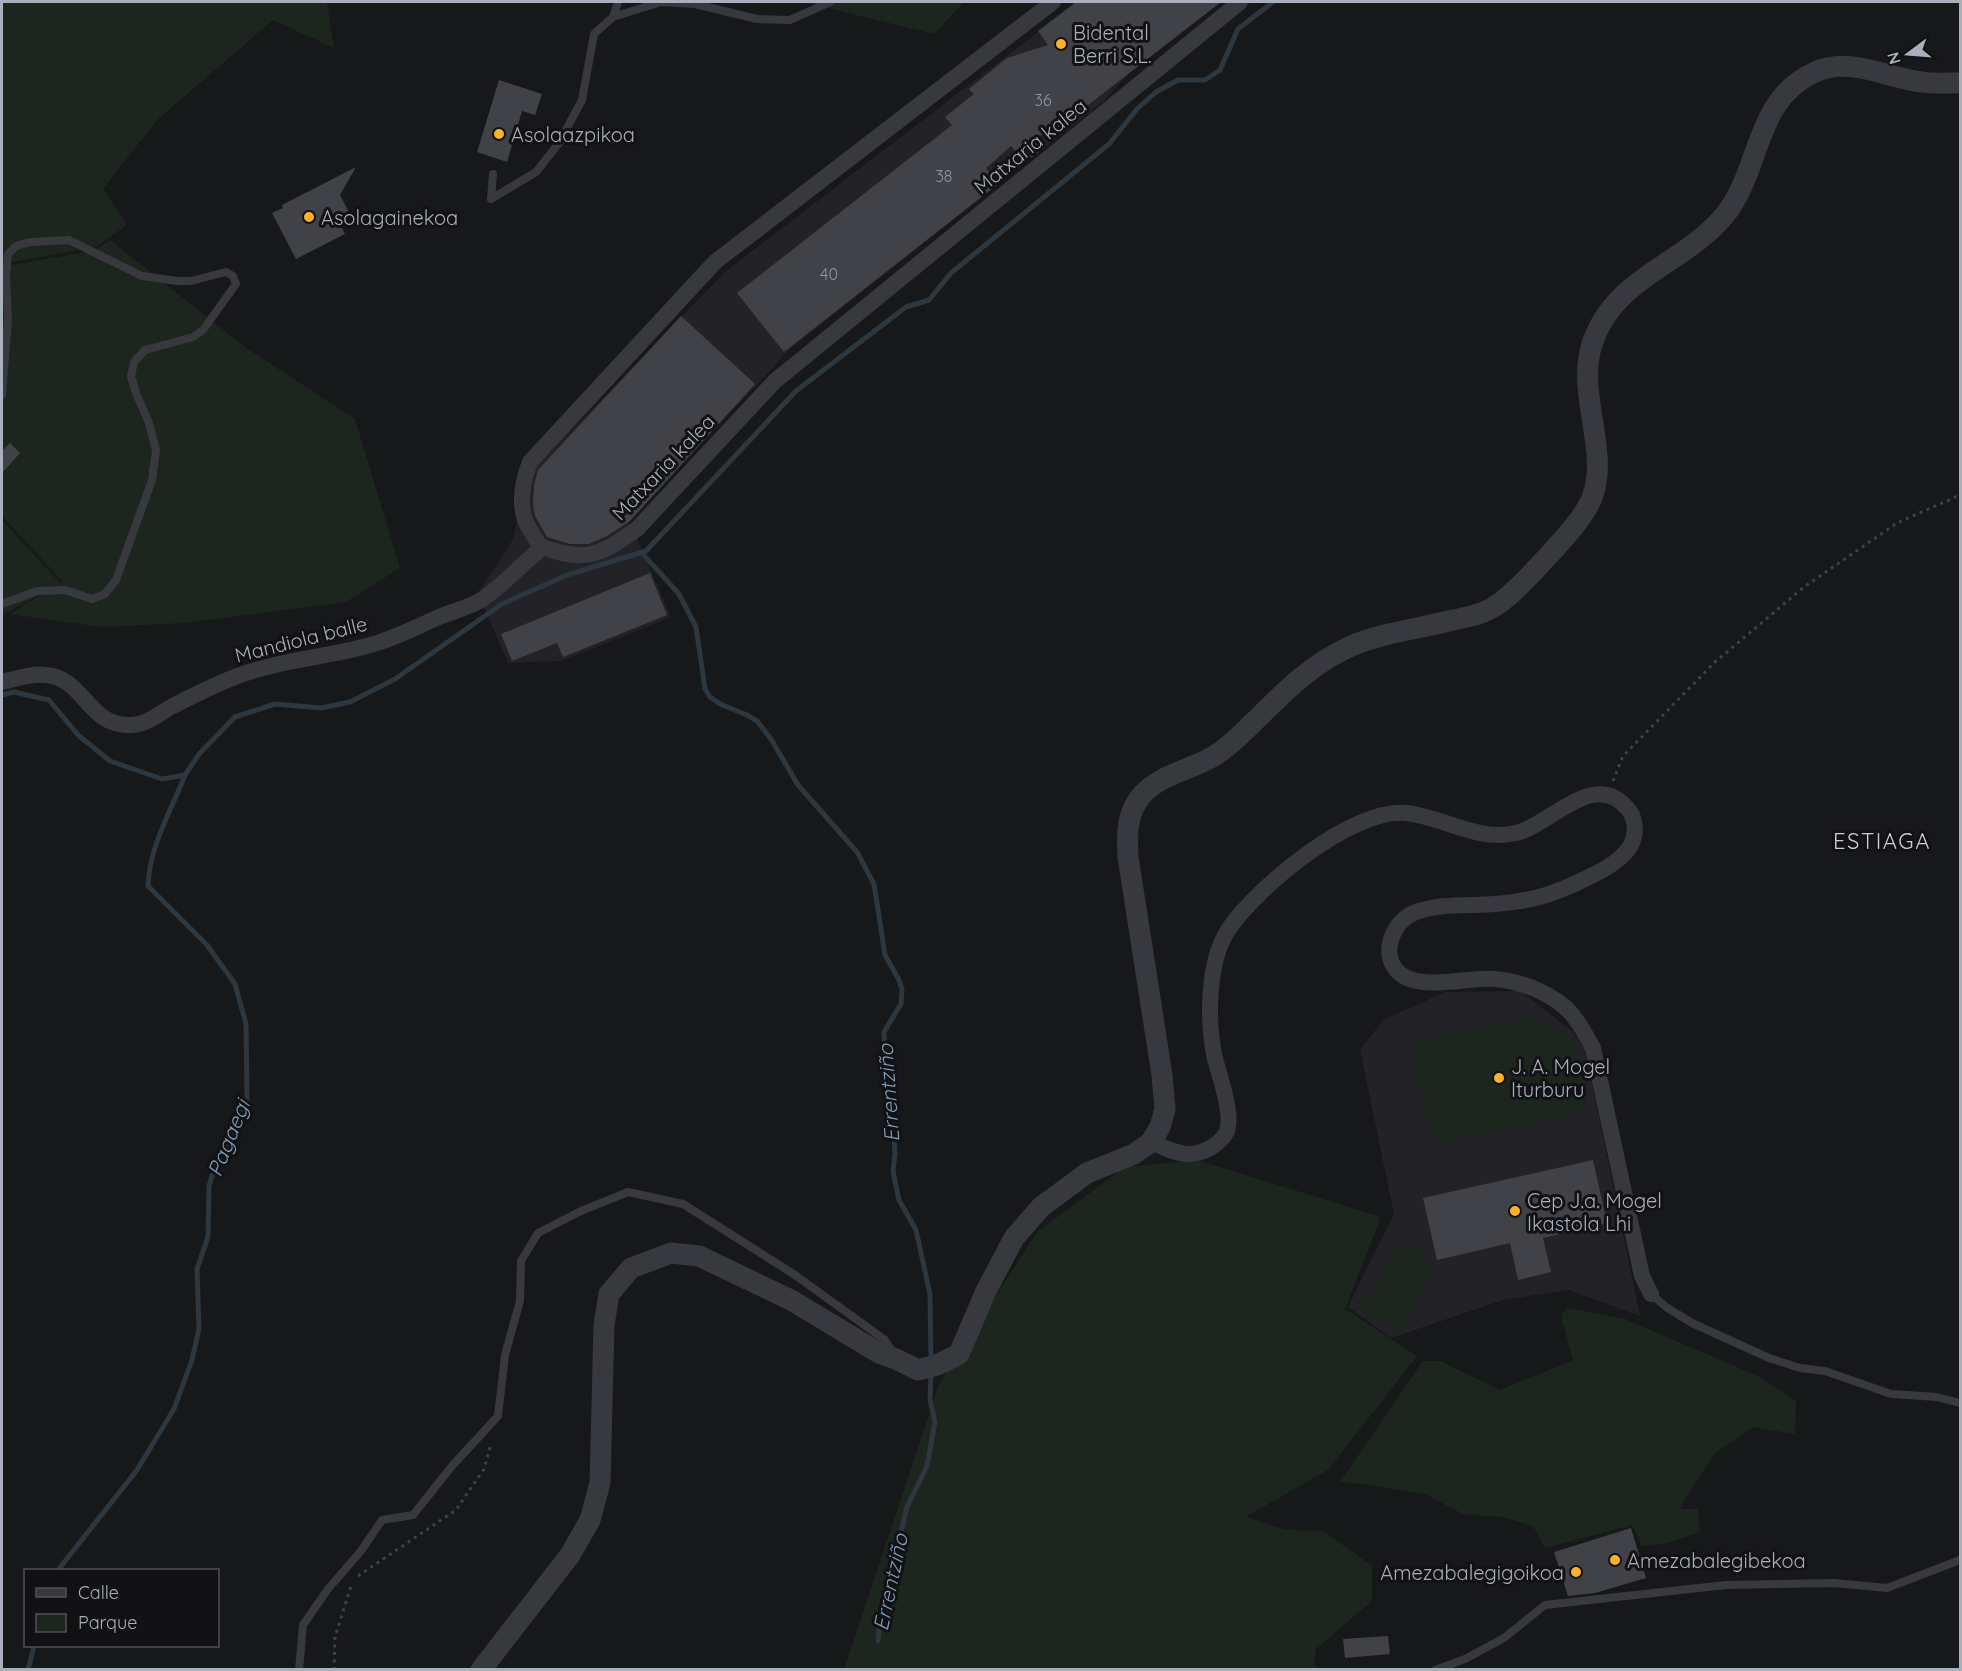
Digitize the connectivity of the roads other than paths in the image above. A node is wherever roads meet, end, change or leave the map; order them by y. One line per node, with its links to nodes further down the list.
1 (618, 2): 5 (lane)
2 (830, 2): 5 (lane)
3 (1053, 2): 9 (street)
4 (1240, 2): 9 (street, Matxaria kalea)
5 (613, 17): 7 (lane)
6 (1960, 83): 12 (street)
7 (493, 174)
8 (2, 395): 10 (lane)
9 (540, 546): 11 (street, Mandiola balle)
10 (2, 604)
11 (2, 682)
12 (1151, 1142): 13 (street); 14 (street)
13 (1651, 1294): 15 (lane)
14 (896, 1359): 17 (lane); 18 (street)
15 (1960, 1403)
16 (1960, 1560): 19 (lane)
17 (299, 1670)
18 (482, 1670)
19 (1435, 1670)

